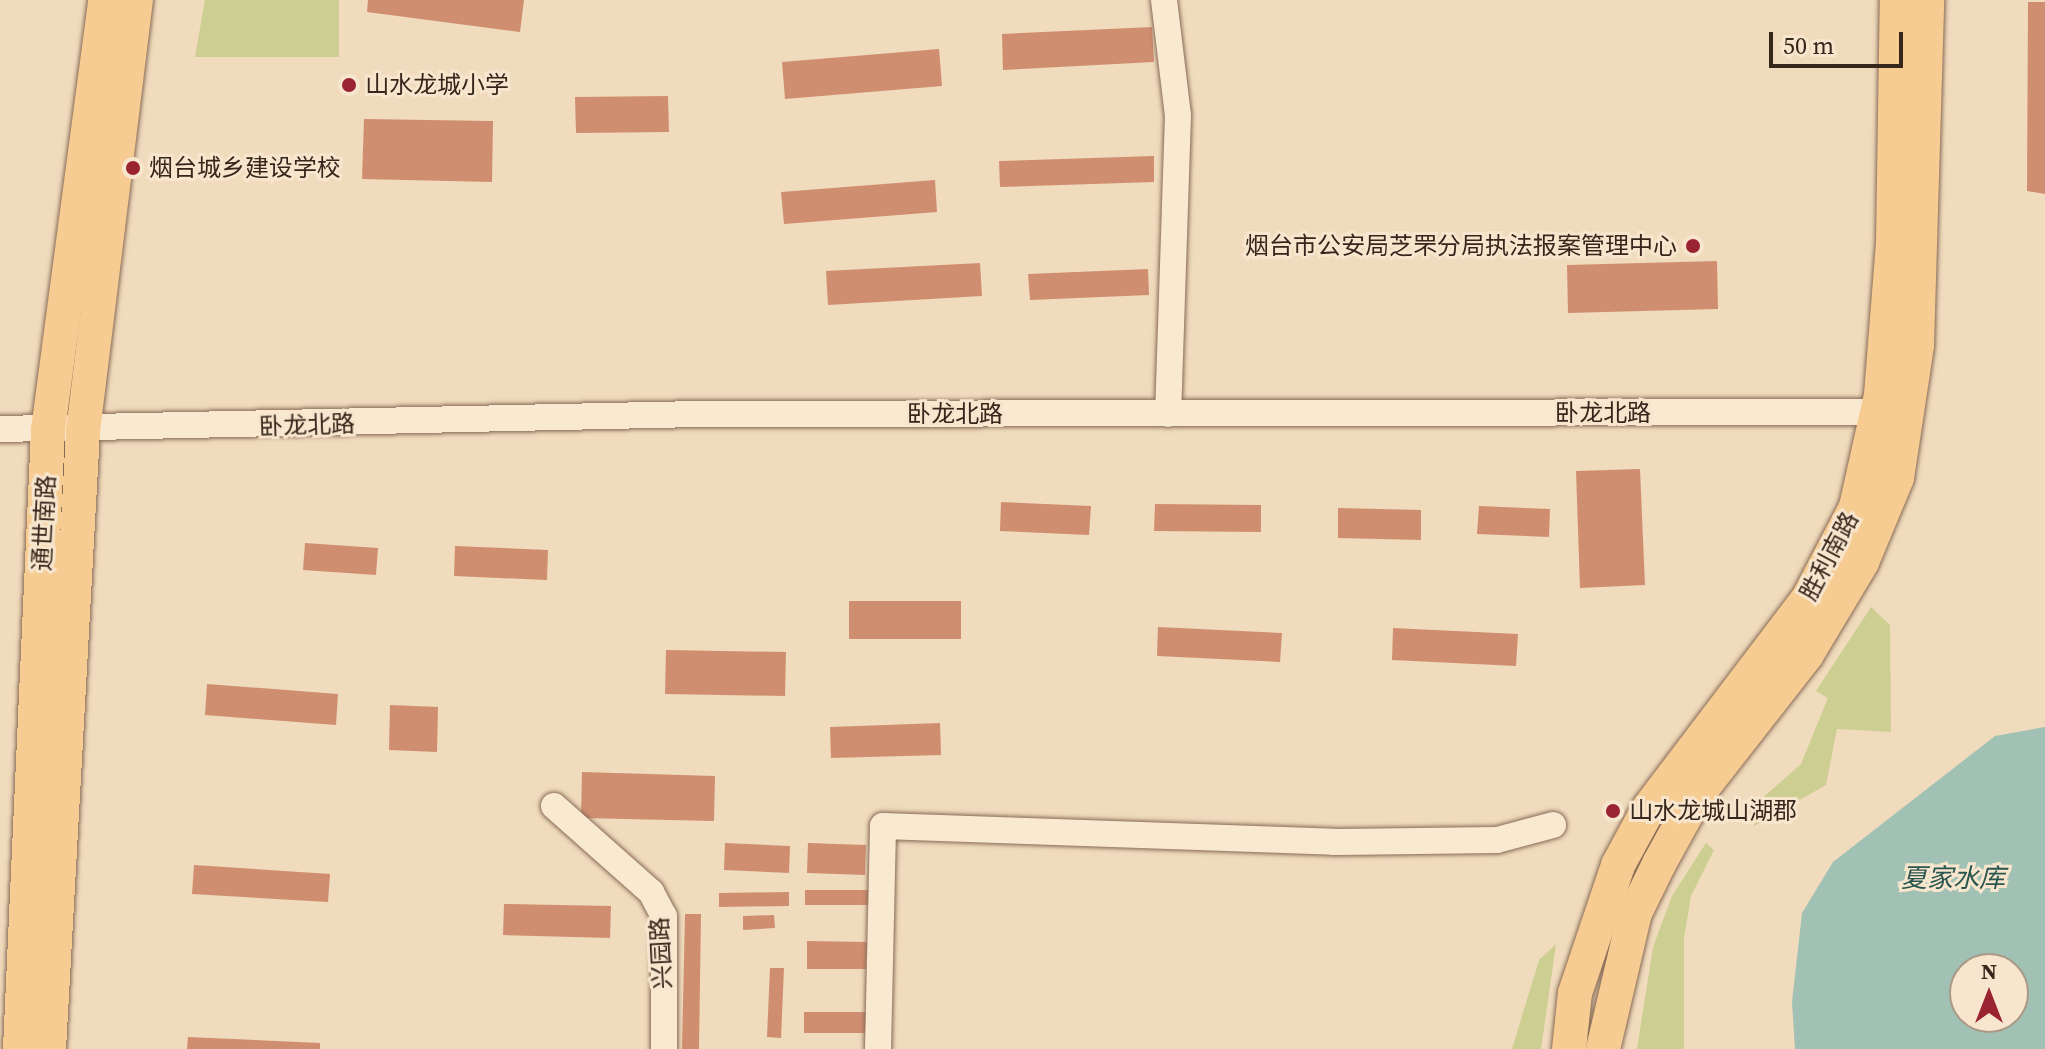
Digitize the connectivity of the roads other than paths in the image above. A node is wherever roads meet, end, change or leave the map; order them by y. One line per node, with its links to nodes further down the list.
1 (105, 0): 9 (main road, 通世南路)
2 (136, 0): 10 (main road, 通世南路)
3 (1164, 0): 7 (street)
4 (1897, 0): 6 (main road, 胜利南路)
5 (1927, 0): 6 (main road, 胜利南路)
6 (1895, 412): 7 (street, 卧龙北路); 17 (main road, 胜利南路); 18 (main road, 胜利南路)
7 (1168, 414): 10 (street, 卧龙北路)
8 (0, 429): 9 (street, 卧龙北路)
9 (48, 430): 10 (street, 卧龙北路); 13 (main road, 通世南路)
10 (83, 431): 14 (main road, 通世南路)
11 (554, 806): 15 (street, 兴园路)
12 (1553, 825): 16 (street)
13 (20, 1049)
14 (49, 1049)
15 (664, 1049)
16 (878, 1049)
17 (1569, 1049)
18 (1603, 1049)

